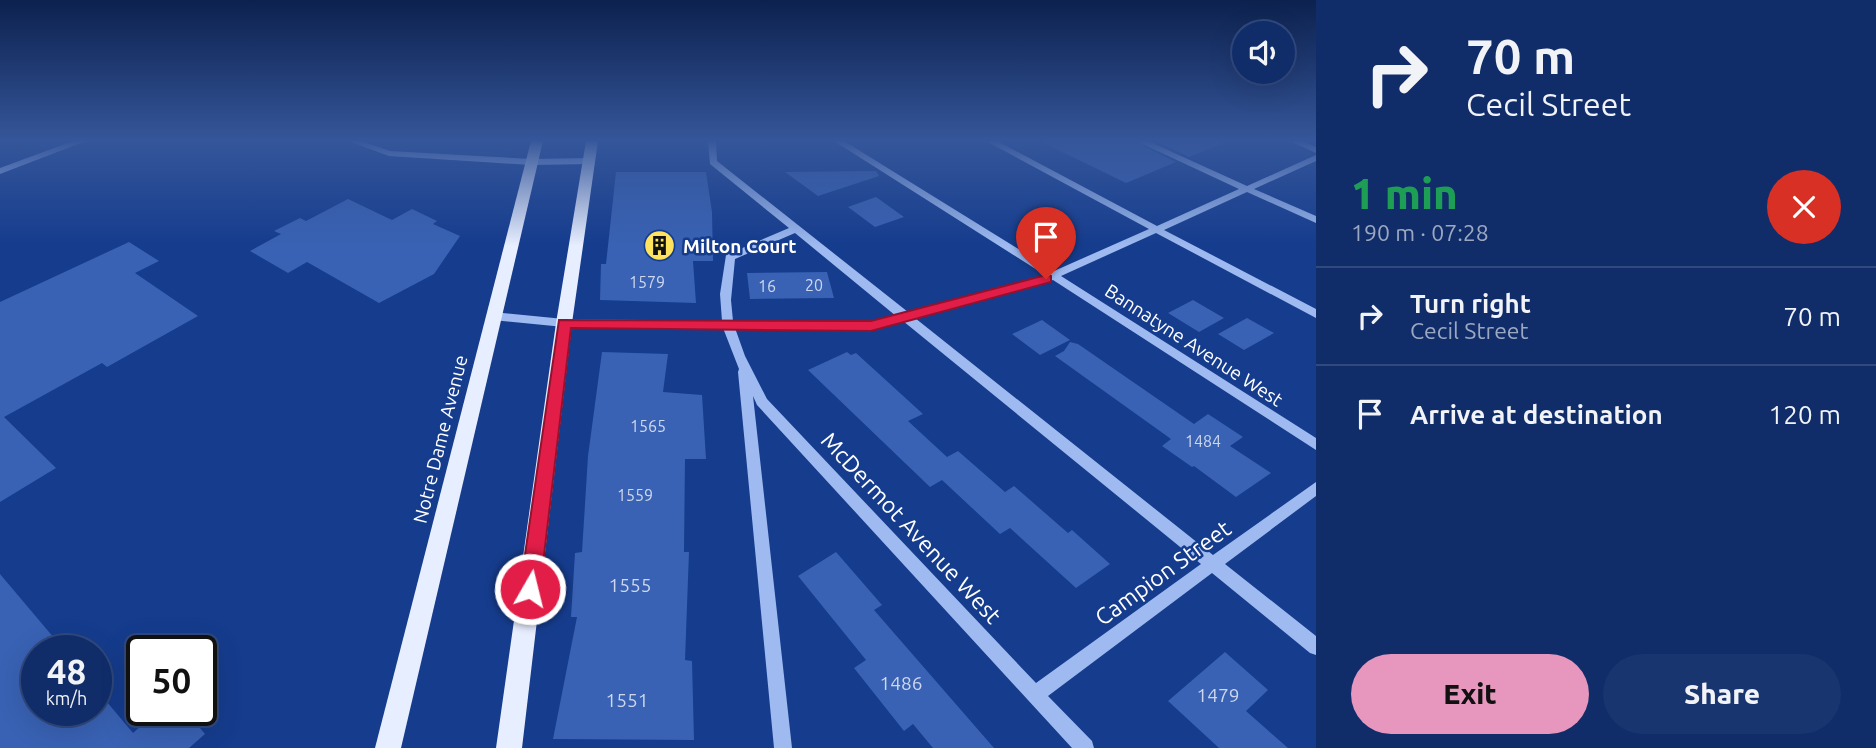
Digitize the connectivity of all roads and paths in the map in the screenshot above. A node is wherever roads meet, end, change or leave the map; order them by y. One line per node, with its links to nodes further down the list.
1 (528, 176): 14 (main road, Notre Dame Avenue)
2 (587, 176): 16 (main road)
3 (730, 176): 10 (street)
4 (894, 176): 12 (street, Bannatyne Avenue West)
5 (1056, 176): 11 (street)
6 (1218, 176): 8 (street)
7 (1277, 176): 8 (street)
8 (1247, 189): 9 (street); 11 (street)
9 (1316, 220)
10 (796, 229): 15 (street); 17 (street, McDermot Avenue West)
11 (1157, 229): 12 (street); 13 (street)
12 (1054, 275): 15 (street); 19 (street, Bannatyne Avenue West)
13 (1316, 314)
14 (494, 316): 16 (street); 24 (main road, Notre Dame Avenue)
15 (906, 318): 17 (street); 21 (street)
16 (564, 323): 17 (street); 25 (main road)
17 (728, 323): 18 (street, McDermot Avenue West)
18 (743, 364): 23 (street, McDermot Avenue West); 26 (street)
19 (1316, 445)
20 (1316, 488): 21 (street, Campion Street)
21 (1214, 565): 22 (street); 23 (street, Campion Street)
22 (1316, 647)
23 (1035, 695): 27 (street, McDermot Avenue West)
24 (388, 748)
25 (509, 748)
26 (783, 748)
27 (1085, 748)

